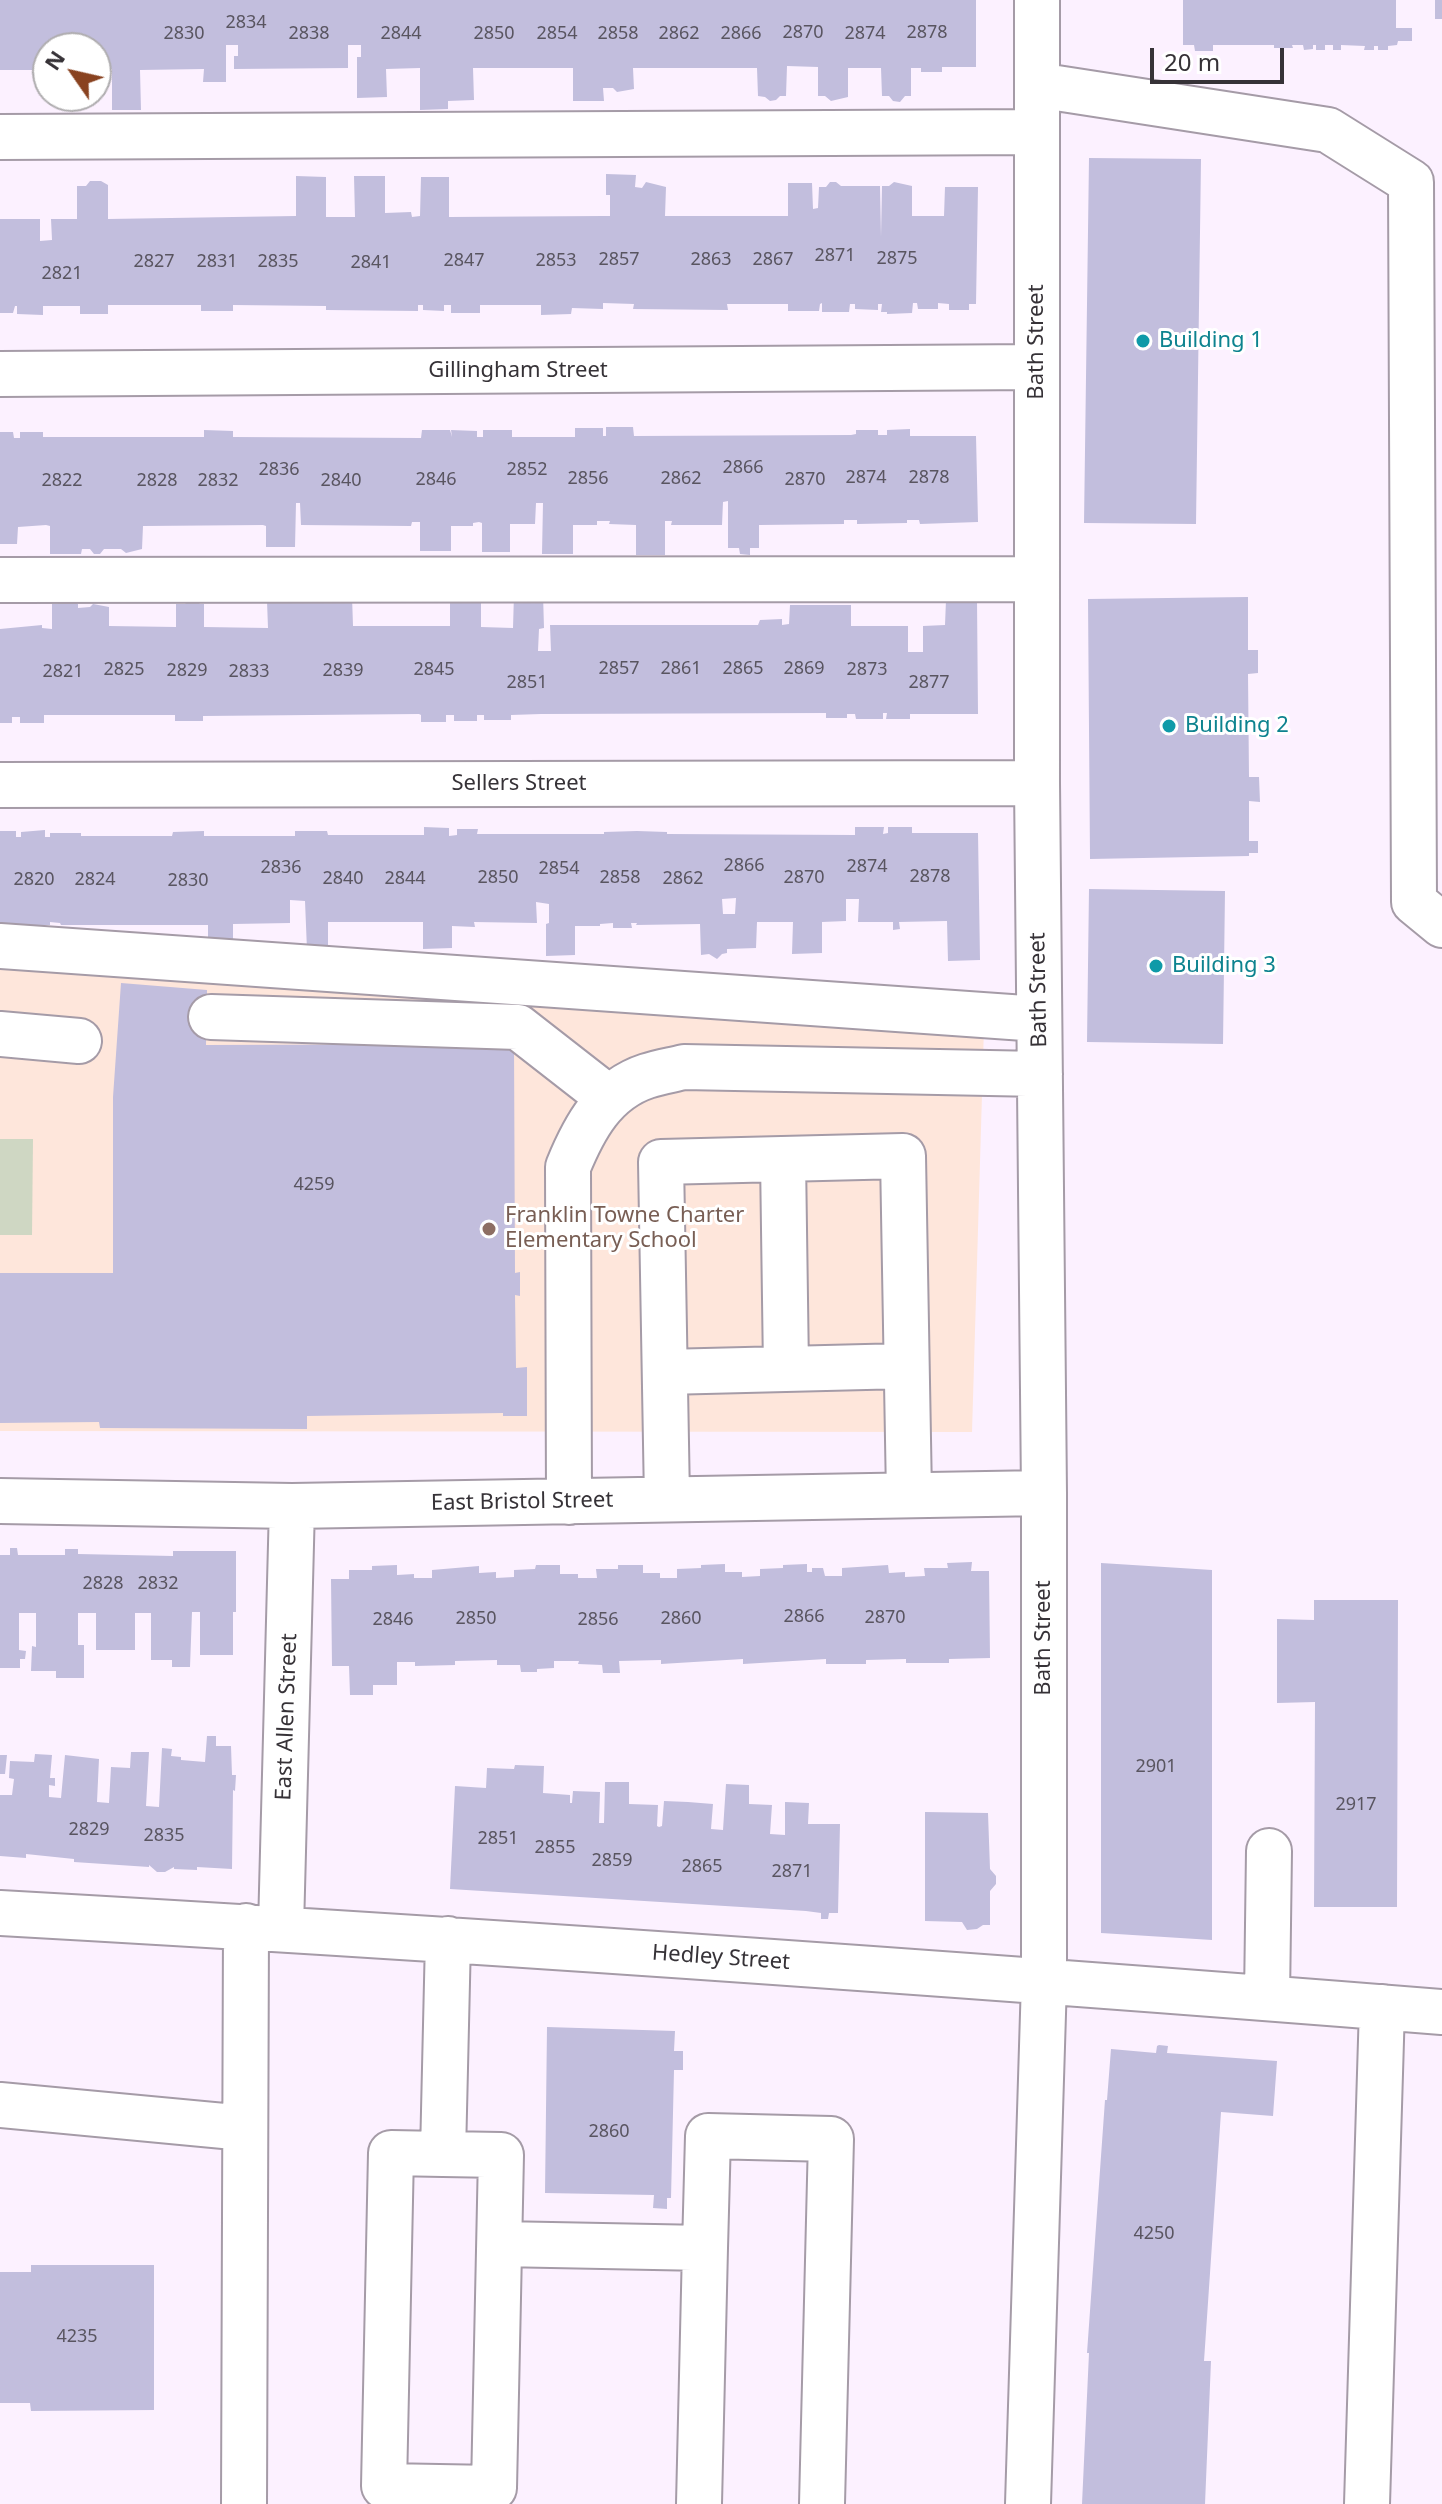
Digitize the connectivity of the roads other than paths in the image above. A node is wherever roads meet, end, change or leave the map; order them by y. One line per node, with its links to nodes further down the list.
1 (1037, 0): 2 (street, Bath Street)
2 (1037, 85): 3 (street, Bath Street); 5 (street)
3 (1037, 132): 4 (street); 6 (street, Bath Street)
4 (0, 137)
5 (1426, 223): 12 (street)
6 (1036, 367): 7 (street, Gillingham Street); 8 (street, Bath Street)
7 (0, 374)
8 (1037, 579): 9 (street); 10 (street, Bath Street)
9 (0, 580)
10 (1037, 783): 11 (street, Sellers Street); 15 (street, Bath Street)
11 (0, 785)
12 (1442, 925)
13 (0, 946): 15 (street)
14 (211, 1017): 19 (street)
15 (1039, 1019): 18 (street, Bath Street)
16 (0, 1034): 17 (street)
17 (79, 1041)
18 (1040, 1074): 19 (street); 24 (street, Bath Street)
19 (609, 1098): 28 (street)
20 (783, 1159): 21 (street); 22 (street); 23 (street)
21 (906, 1366): 22 (street); 25 (street)
22 (786, 1369): 23 (street)
23 (665, 1372): 26 (street)
24 (1044, 1493): 25 (street, East Bristol Street); 34 (street, Bath Street)
25 (909, 1495): 26 (street, East Bristol Street)
26 (667, 1499): 28 (street, East Bristol Street)
27 (0, 1501): 29 (street, East Bristol Street)
28 (569, 1502): 29 (street, East Bristol Street)
29 (292, 1506): 32 (street, East Allen Street)
30 (1269, 1851): 35 (street)
31 (0, 1913): 32 (street, Hedley Street)
32 (264, 1927): 33 (street, Hedley Street); 39 (street, East Allen Street)
33 (448, 1939): 34 (street, Hedley Street); 40 (street)
34 (1044, 1981): 35 (street, Hedley Street); 47 (street, Bath Street)
35 (1267, 1998): 36 (street, Hedley Street)
36 (1382, 2007): 37 (street, Hedley Street); 48 (street)
37 (1442, 2012)
38 (0, 2105): 39 (street)
39 (245, 2128): 44 (street, East Allen Street)
40 (443, 2154): 41 (street); 43 (street)
41 (500, 2244): 42 (street); 43 (street)
42 (705, 2248): 45 (street); 46 (street)
43 (494, 2496)
44 (244, 2504)
45 (699, 2504)
46 (822, 2504)
47 (1028, 2504)
48 (1367, 2504)

